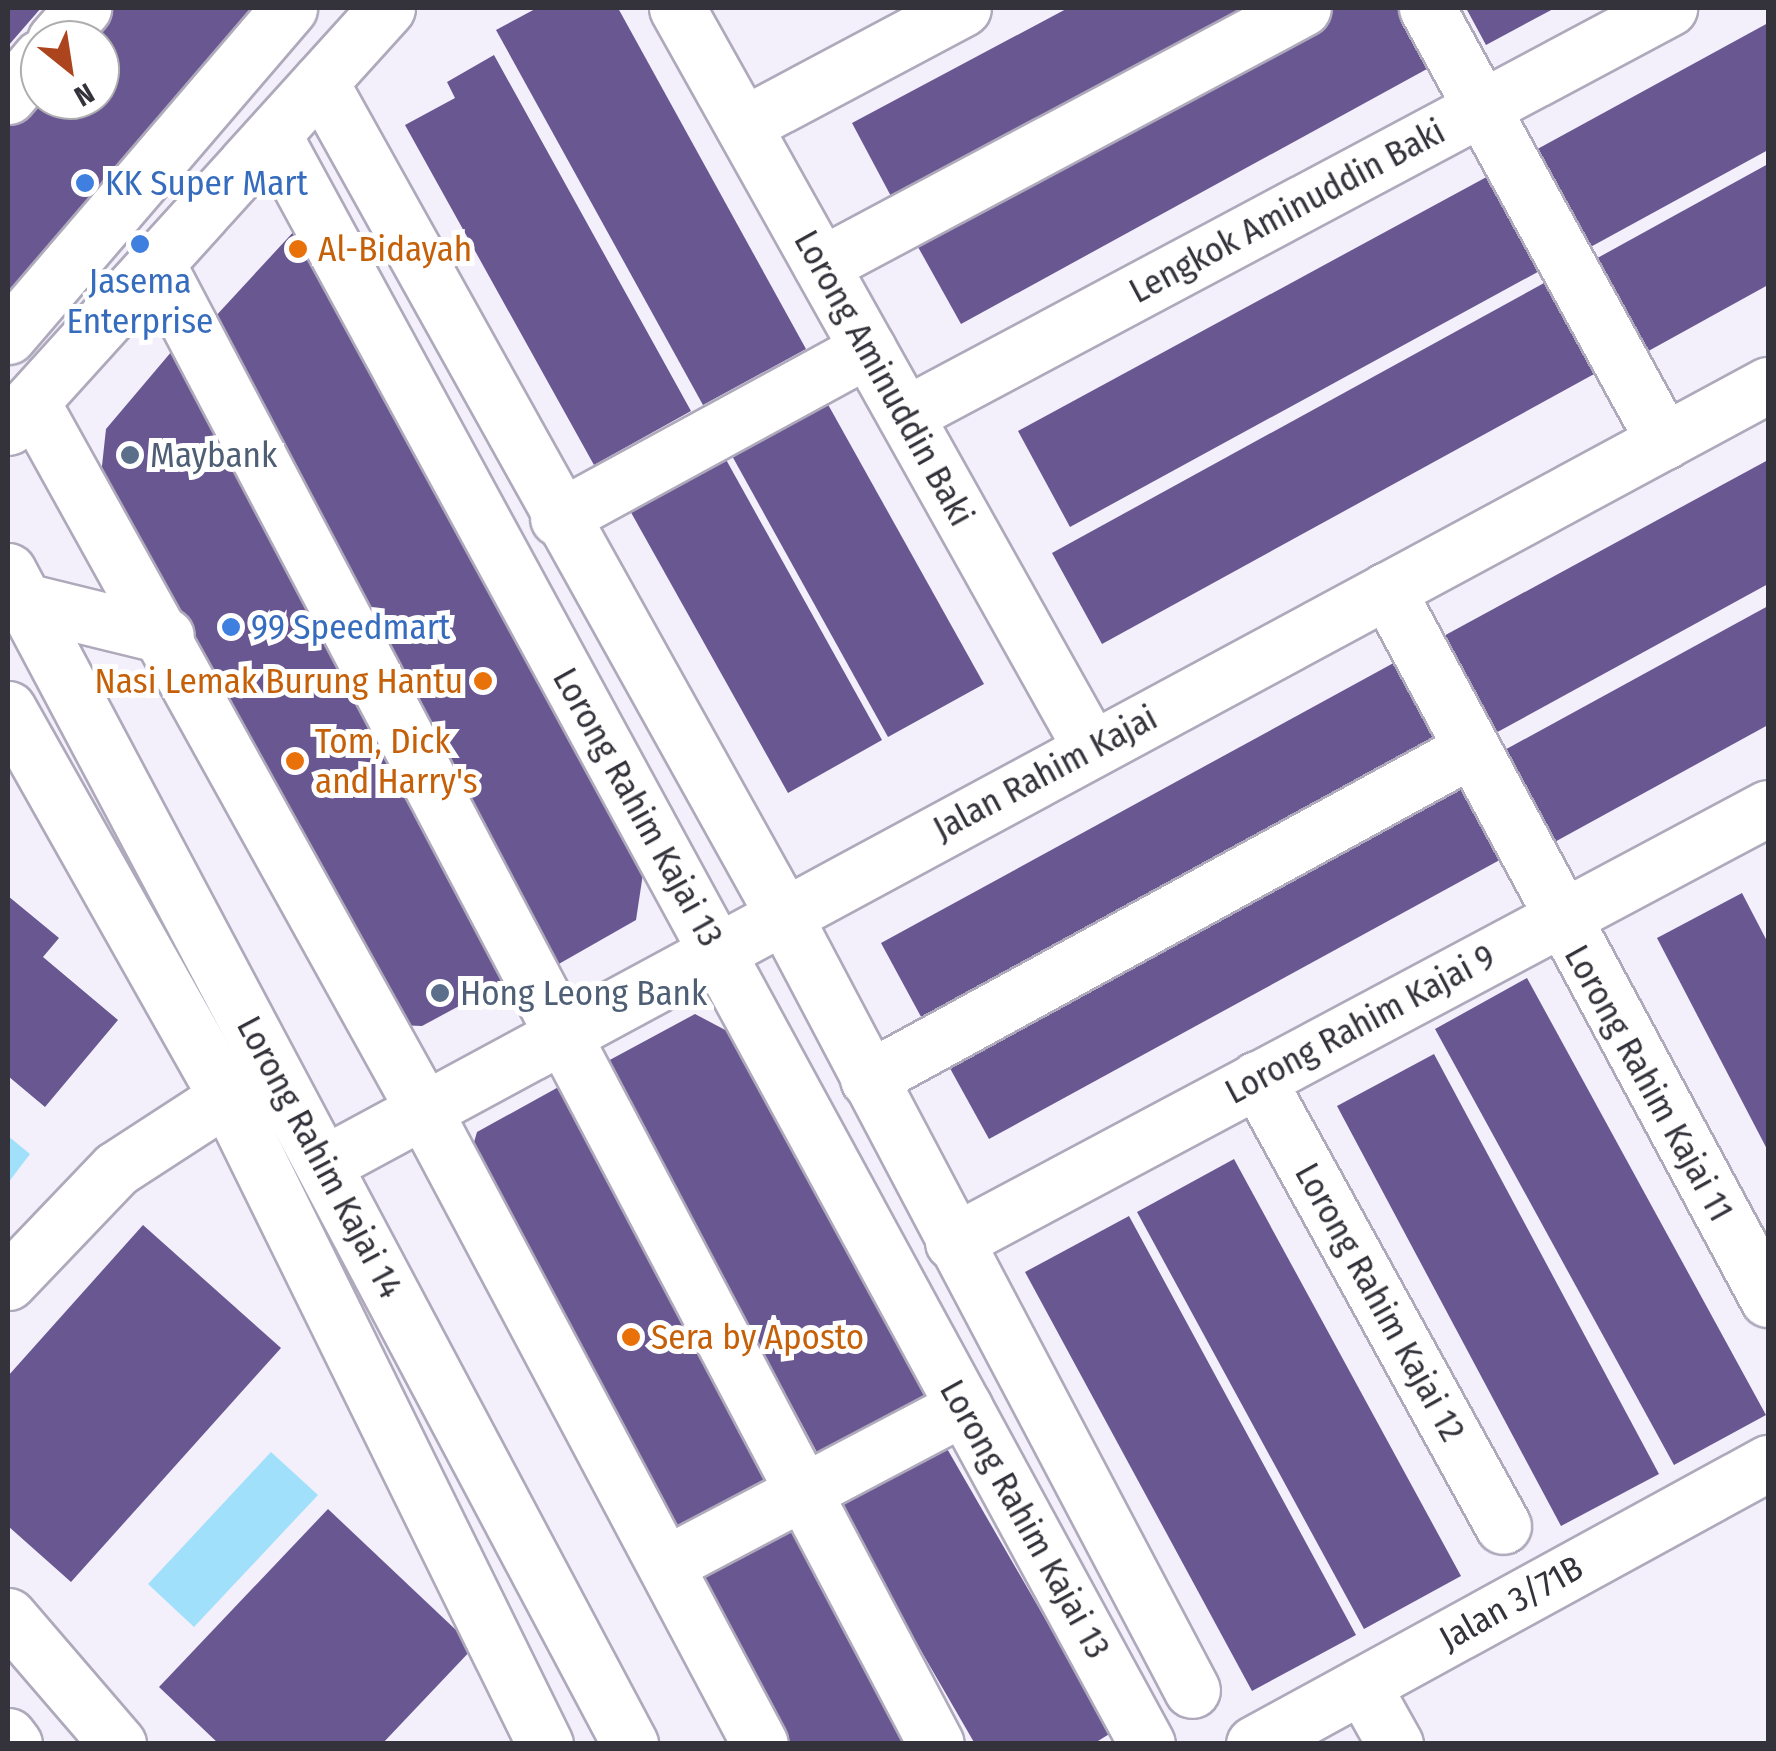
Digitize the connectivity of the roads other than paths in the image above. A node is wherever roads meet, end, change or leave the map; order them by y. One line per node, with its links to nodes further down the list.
1 (289, 8): 14 (street)
2 (677, 8): 10 (street, Lorong Aminuddin Baki)
3 (963, 8): 10 (street)
4 (1304, 8): 13 (street)
5 (1427, 8): 9 (street)
6 (1669, 8): 9 (street, Lengkok Aminuddin Baki)
7 (355, 18): 8 (street)
8 (320, 82): 11 (street); 20 (street, Lorong Rahim Kajai 13)
9 (1482, 108): 18 (street, Lengkok Aminuddin Baki); 19 (street)
10 (742, 126): 13 (street, Lorong Aminuddin Baki)
11 (272, 135): 12 (street); 30 (street, Lorong Rahim Kajai 13)
12 (157, 264): 17 (street); 31 (street)
13 (821, 264): 15 (street, Lorong Aminuddin Baki)
14 (8, 336)
15 (868, 350): 18 (street, Lorong Aminuddin Baki); 20 (street)
16 (1768, 385): 19 (street, Jalan Rahim Kajai)
17 (20, 415): 23 (street)
18 (905, 415): 25 (street, Lorong Aminuddin Baki)
19 (1664, 442): 22 (street, Jalan Rahim Kajai)
20 (558, 518): 28 (street, Lorong Rahim Kajai 13)
21 (16, 586): 23 (street); 32 (street, Lorong Rahim Kajai 14)
22 (1388, 590): 25 (street, Jalan Rahim Kajai); 26 (street, Lorong Rahim Kajai 11)
23 (166, 636): 36 (street)
24 (8, 709): 35 (street)
25 (1091, 748): 28 (street, Jalan Rahim Kajai)
26 (1470, 750): 29 (street, Lorong Rahim Kajai 11); 34 (street)
27 (1768, 808): 29 (street, Lorong Rahim Kajai 9)
28 (783, 914): 30 (street, Jalan Rahim Kajai); 34 (street, Lorong Rahim Kajai 13)
29 (1558, 918): 33 (street, Lorong Rahim Kajai 9); 40 (street, Lorong Rahim Kajai 11)
30 (716, 950): 31 (street, Jalan Rahim Kajai); 41 (street, Lorong Rahim Kajai 13)
31 (562, 1033): 36 (street, Jalan Rahim Kajai); 43 (street)
32 (272, 1065): 36 (street); 37 (street, Lorong Rahim Kajai 14)
33 (1257, 1078): 38 (street, Lorong Rahim Kajai 9); 44 (street, Lorong Rahim Kajai 12)
34 (868, 1079): 38 (street, Lorong Rahim Kajai 13)
35 (227, 1097): 39 (street); 53 (street)
36 (421, 1106): 37 (street); 45 (street)
37 (324, 1164): 54 (street, Lorong Rahim Kajai 14)
38 (953, 1242): 48 (street, Lorong Rahim Kajai 13)
39 (8, 1282)
40 (1768, 1299)
41 (964, 1407): 43 (street); 50 (street, Lorong Rahim Kajai 13)
42 (1768, 1463): 47 (street, Jalan 3/71B)
43 (804, 1492): 45 (street); 56 (street)
44 (1503, 1526)
45 (666, 1564): 55 (street)
46 (8, 1616): 52 (street)
47 (1362, 1684): 57 (street, Jalan 3/71B); 58 (street)
48 (1192, 1690)
49 (8, 1736): 51 (street)
50 (1135, 1740)
51 (14, 1744)
52 (118, 1744)
53 (545, 1744)
54 (630, 1744)
55 (760, 1744)
56 (936, 1744)
57 (1254, 1744)
58 (1395, 1744)

